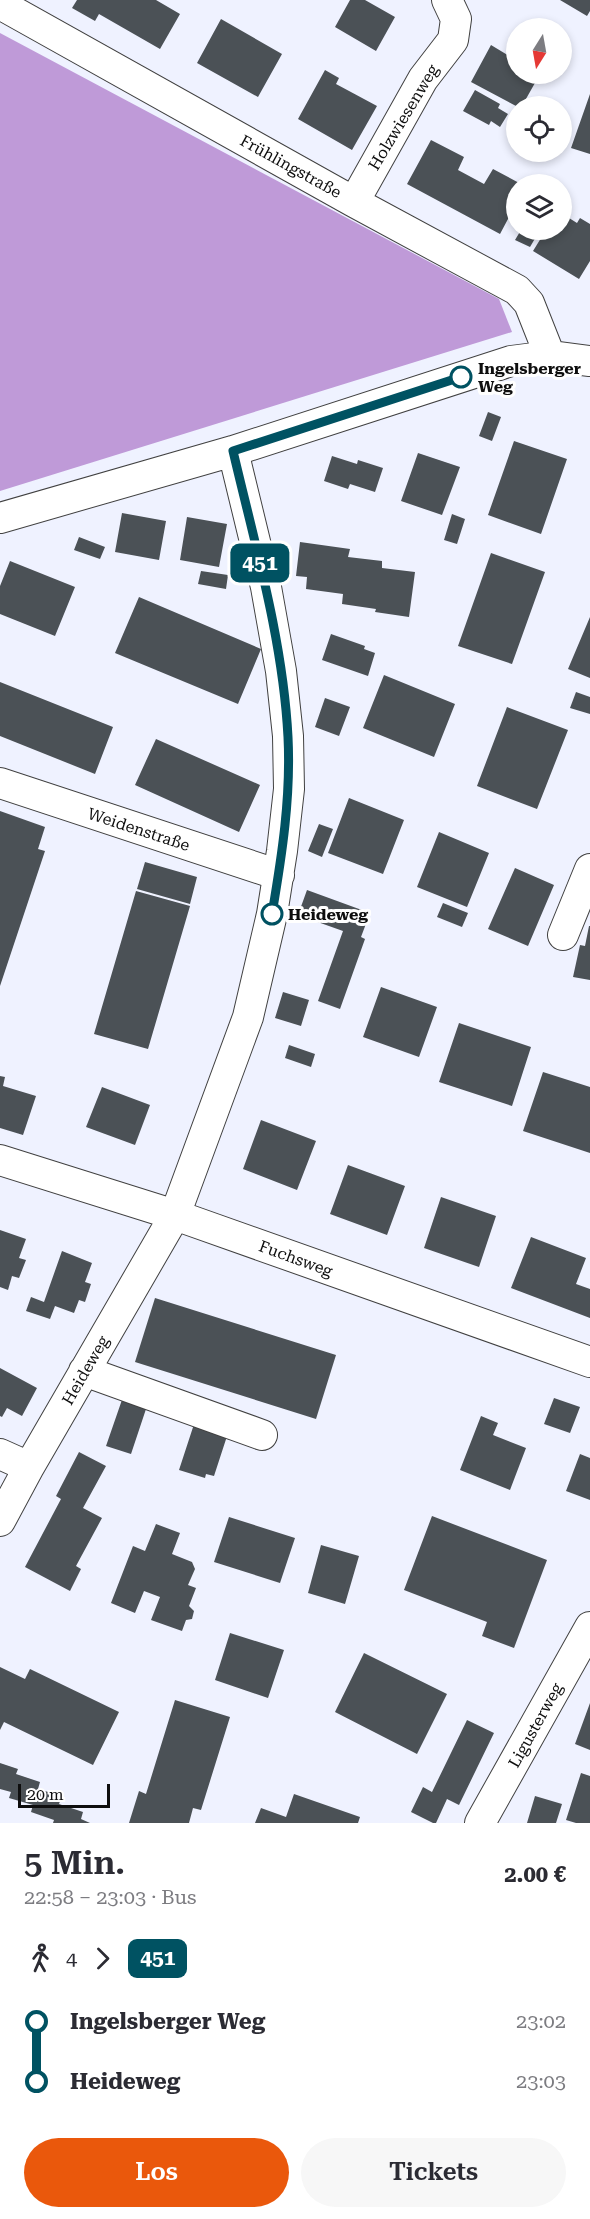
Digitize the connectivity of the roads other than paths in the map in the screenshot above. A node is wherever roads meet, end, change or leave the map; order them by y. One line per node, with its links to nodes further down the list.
1 (447, 0): 3 (street, Holzwiesenweg)
2 (0, 4): 3 (street, Frühlingstraße)
3 (354, 202): 4 (street, Frühlingstraße)
4 (550, 356): 5 (street); 6 (street)
5 (590, 361)
6 (233, 451): 7 (street); 10 (street, Heideweg)
7 (0, 518)
8 (0, 783): 10 (street, Weidenstraße)
9 (590, 869): 11 (street)
10 (279, 874): 13 (street, Heideweg)
11 (563, 934)
12 (0, 1160): 13 (street, Fuchsweg)
13 (176, 1215): 14 (street, Fuchsweg); 15 (street, Heideweg)
14 (590, 1362)
15 (84, 1371): 16 (street); 18 (street, Heideweg)
16 (262, 1435)
17 (0, 1454): 18 (street)
18 (29, 1467): 19 (street, Heideweg)
19 (0, 1521)
20 (590, 1627): 21 (street, Ligusterweg)
21 (480, 1823)

